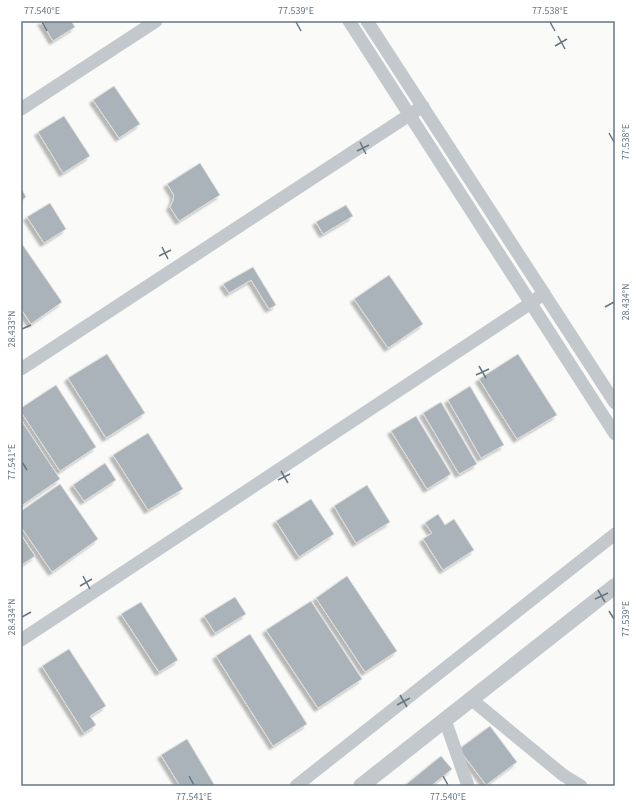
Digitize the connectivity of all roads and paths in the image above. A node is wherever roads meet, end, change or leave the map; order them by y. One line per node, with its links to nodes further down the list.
1 (156, 21): 5 (street)
2 (349, 21): 6 (street)
3 (368, 21): 4 (street)
4 (423, 106): 6 (street); 7 (street)
5 (21, 109)
6 (410, 115): 8 (street); 9 (street)
7 (544, 293): 8 (street); 10 (street)
8 (531, 303): 11 (street); 14 (street)
9 (21, 369)
10 (615, 403)
11 (615, 434)
12 (615, 534): 17 (street)
13 (615, 586): 15 (street)
14 (21, 640)
15 (471, 699): 16 (street); 20 (street)
16 (445, 720): 18 (street); 19 (street)
17 (296, 786)
18 (361, 786)
19 (468, 786)
20 (580, 786)

